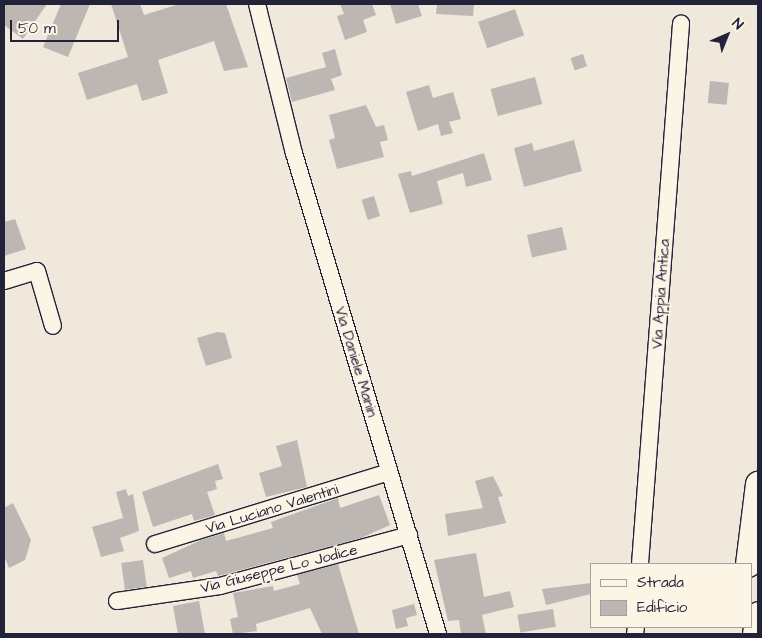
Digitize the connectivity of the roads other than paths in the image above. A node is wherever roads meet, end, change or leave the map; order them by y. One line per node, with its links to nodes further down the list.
1 (258, 4): 5 (street, Via Daniele Manin)
2 (681, 24): 9 (street, Via Appia Antica)
3 (4, 281): 4 (street)
4 (53, 326)
5 (389, 472): 7 (street, Via Daniele Manin); 8 (street, Via Luciano Valentini)
6 (758, 484): 10 (main road)
7 (409, 535): 11 (street, Via Giuseppe Lo Jodice); 13 (street, Via Daniele Manin)
8 (155, 544)
9 (640, 563)
10 (748, 563)
11 (117, 601)
12 (758, 614): 14 (main road)
13 (438, 634)
14 (756, 634)

